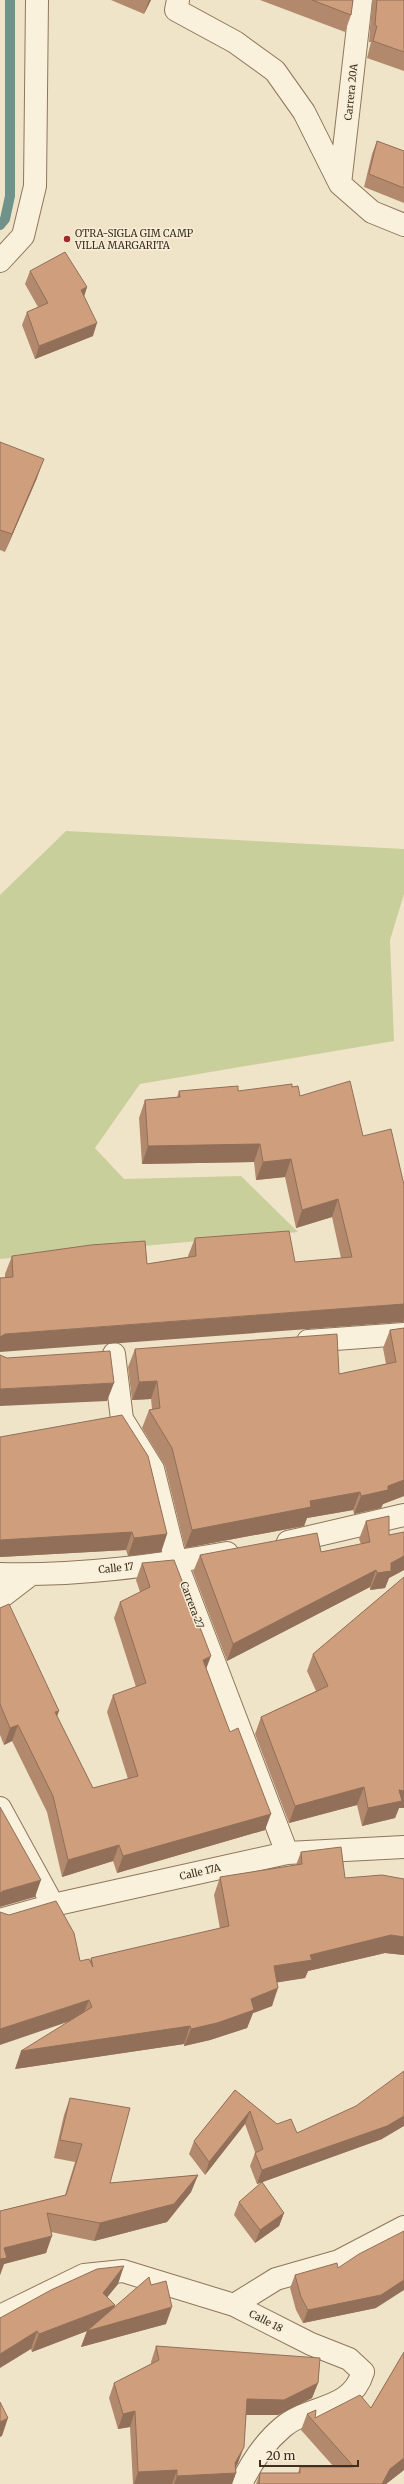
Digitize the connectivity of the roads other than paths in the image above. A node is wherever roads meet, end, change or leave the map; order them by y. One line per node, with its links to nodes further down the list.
1 (37, 0): 6 (street)
2 (361, 0): 4 (street, Carrera 20A)
3 (177, 5): 4 (street)
4 (340, 184): 5 (street)
5 (404, 225)
6 (0, 261)
7 (404, 1334): 8 (street)
8 (286, 1342)
9 (138, 1352): 10 (street)
10 (114, 1354): 11 (street); 15 (street, Carrera 27)
11 (91, 1356)
12 (404, 1515): 13 (street)
13 (267, 1546)
14 (244, 1550): 15 (street, Calle 17)
15 (176, 1562): 17 (street, Calle 17); 21 (street, Carrera 27)
16 (0, 1574): 17 (street, Calle 17)
17 (30, 1574): 18 (street)
18 (0, 1598)
19 (0, 1808): 22 (street)
20 (404, 1848): 21 (street, Calle 17A)
21 (287, 1853): 22 (street, Calle 17A)
22 (53, 1905): 23 (street, Calle 17A)
23 (0, 1920)
24 (404, 2227): 25 (street)
25 (234, 2305): 26 (street, Calle 18); 27 (street, Calle 18)
26 (0, 2316)
27 (241, 2484)

